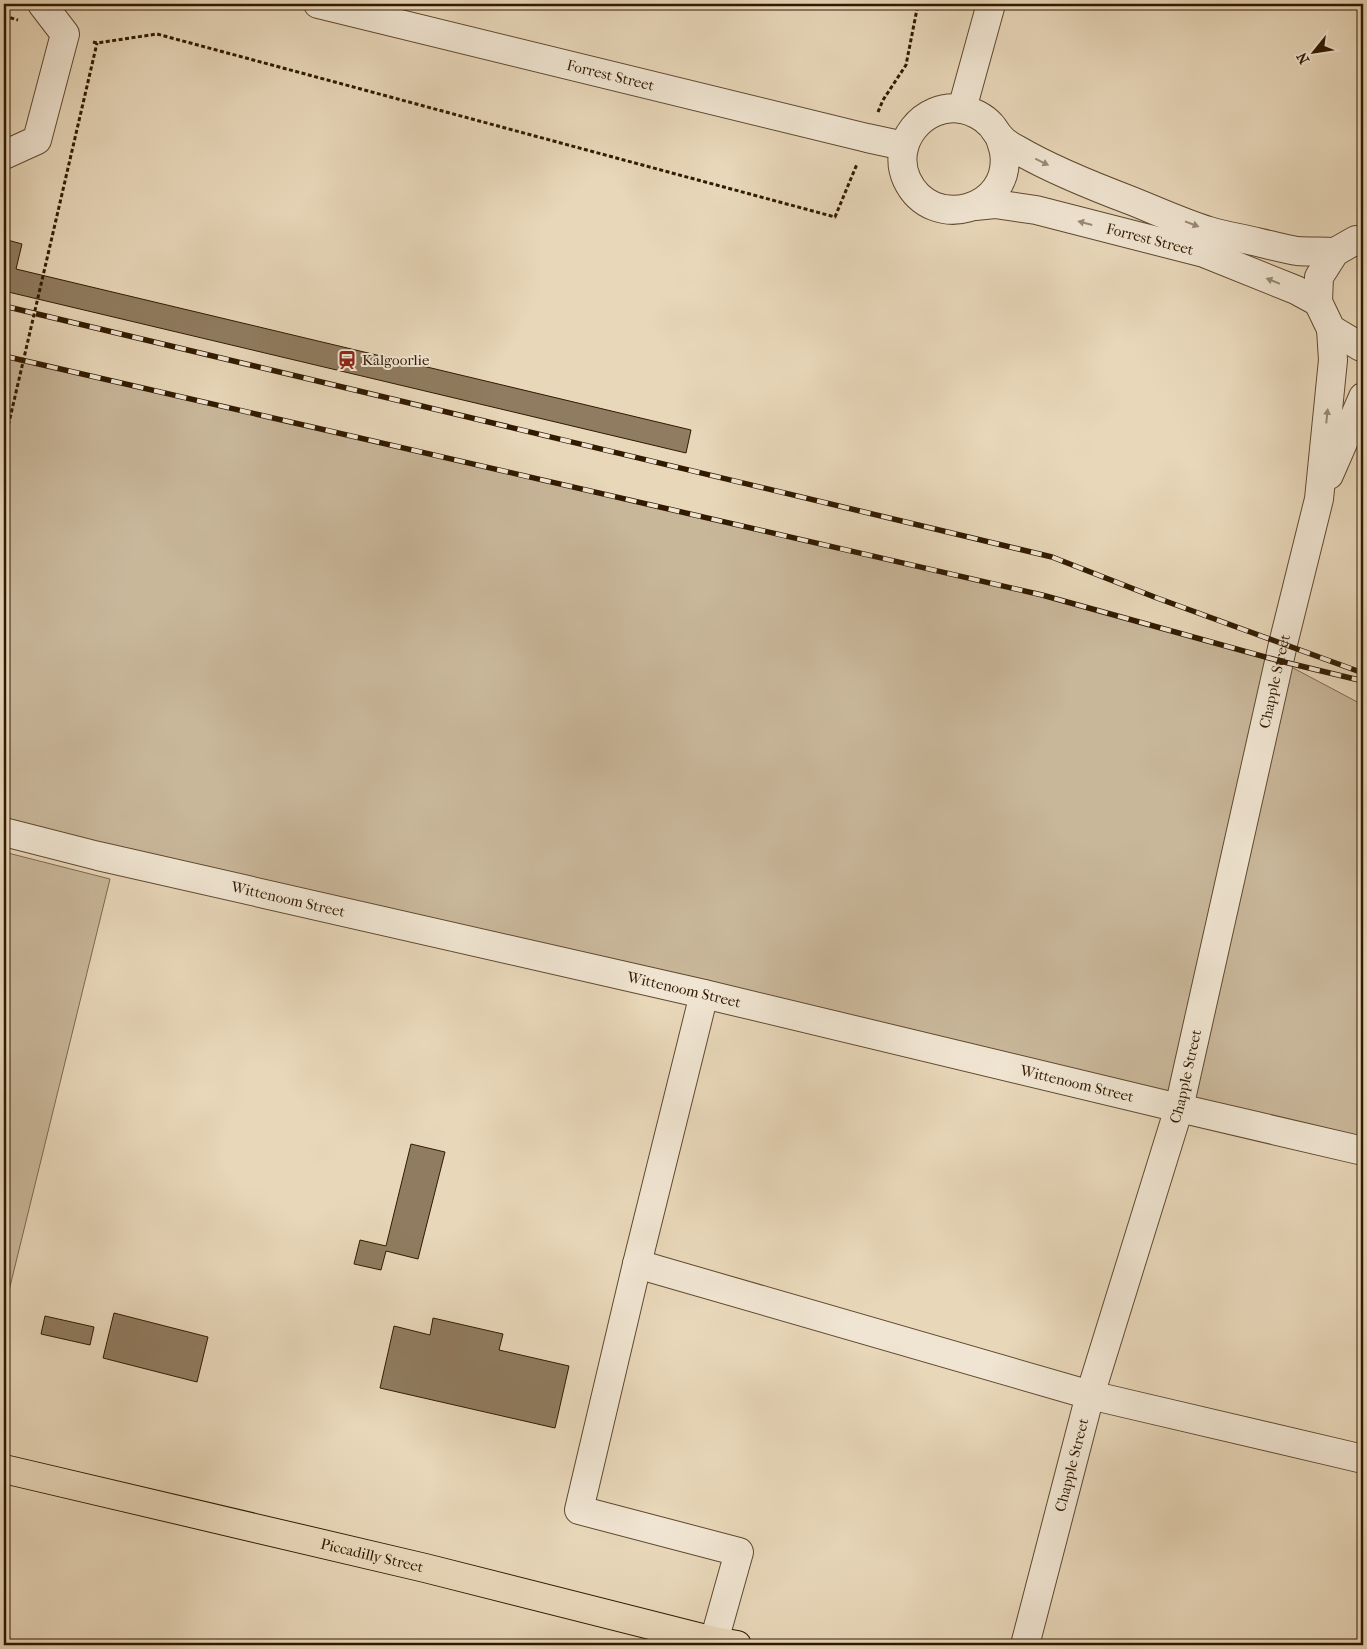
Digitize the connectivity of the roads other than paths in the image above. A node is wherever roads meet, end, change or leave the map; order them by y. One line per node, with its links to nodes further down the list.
1 (42, 4): 7 (street)
2 (318, 4): 6 (street, Forrest Street)
3 (991, 4): 4 (street)
4 (962, 109): 5 (street); 6 (street)
5 (1000, 138): 8 (street); 10 (street, Forrest Street, one-way to 10)
6 (904, 146): 8 (street)
7 (4, 155)
8 (975, 206): 11 (street, Forrest Street, one-way to 8)
9 (1363, 240): 10 (street)
10 (1335, 252): 11 (street)
11 (1318, 302): 12 (street)
12 (1331, 329): 13 (street); 15 (street, Chapple Street, one-way to 12)
13 (1363, 346)
14 (1363, 397): 15 (street, Chapple Street)
15 (1319, 499): 18 (street, Chapple Street)
16 (4, 832): 17 (street, Wittenoom Street)
17 (704, 994): 18 (street, Wittenoom Street); 20 (street)
18 (1179, 1108): 19 (street, Wittenoom Street); 21 (street, Chapple Street)
19 (1363, 1151)
20 (637, 1264): 21 (street); 24 (street)
21 (1090, 1395): 22 (street); 25 (street, Chapple Street)
22 (1363, 1459)
23 (4, 1469): 24 (main road, Piccadilly Street)
24 (726, 1643)
25 (1025, 1645)

